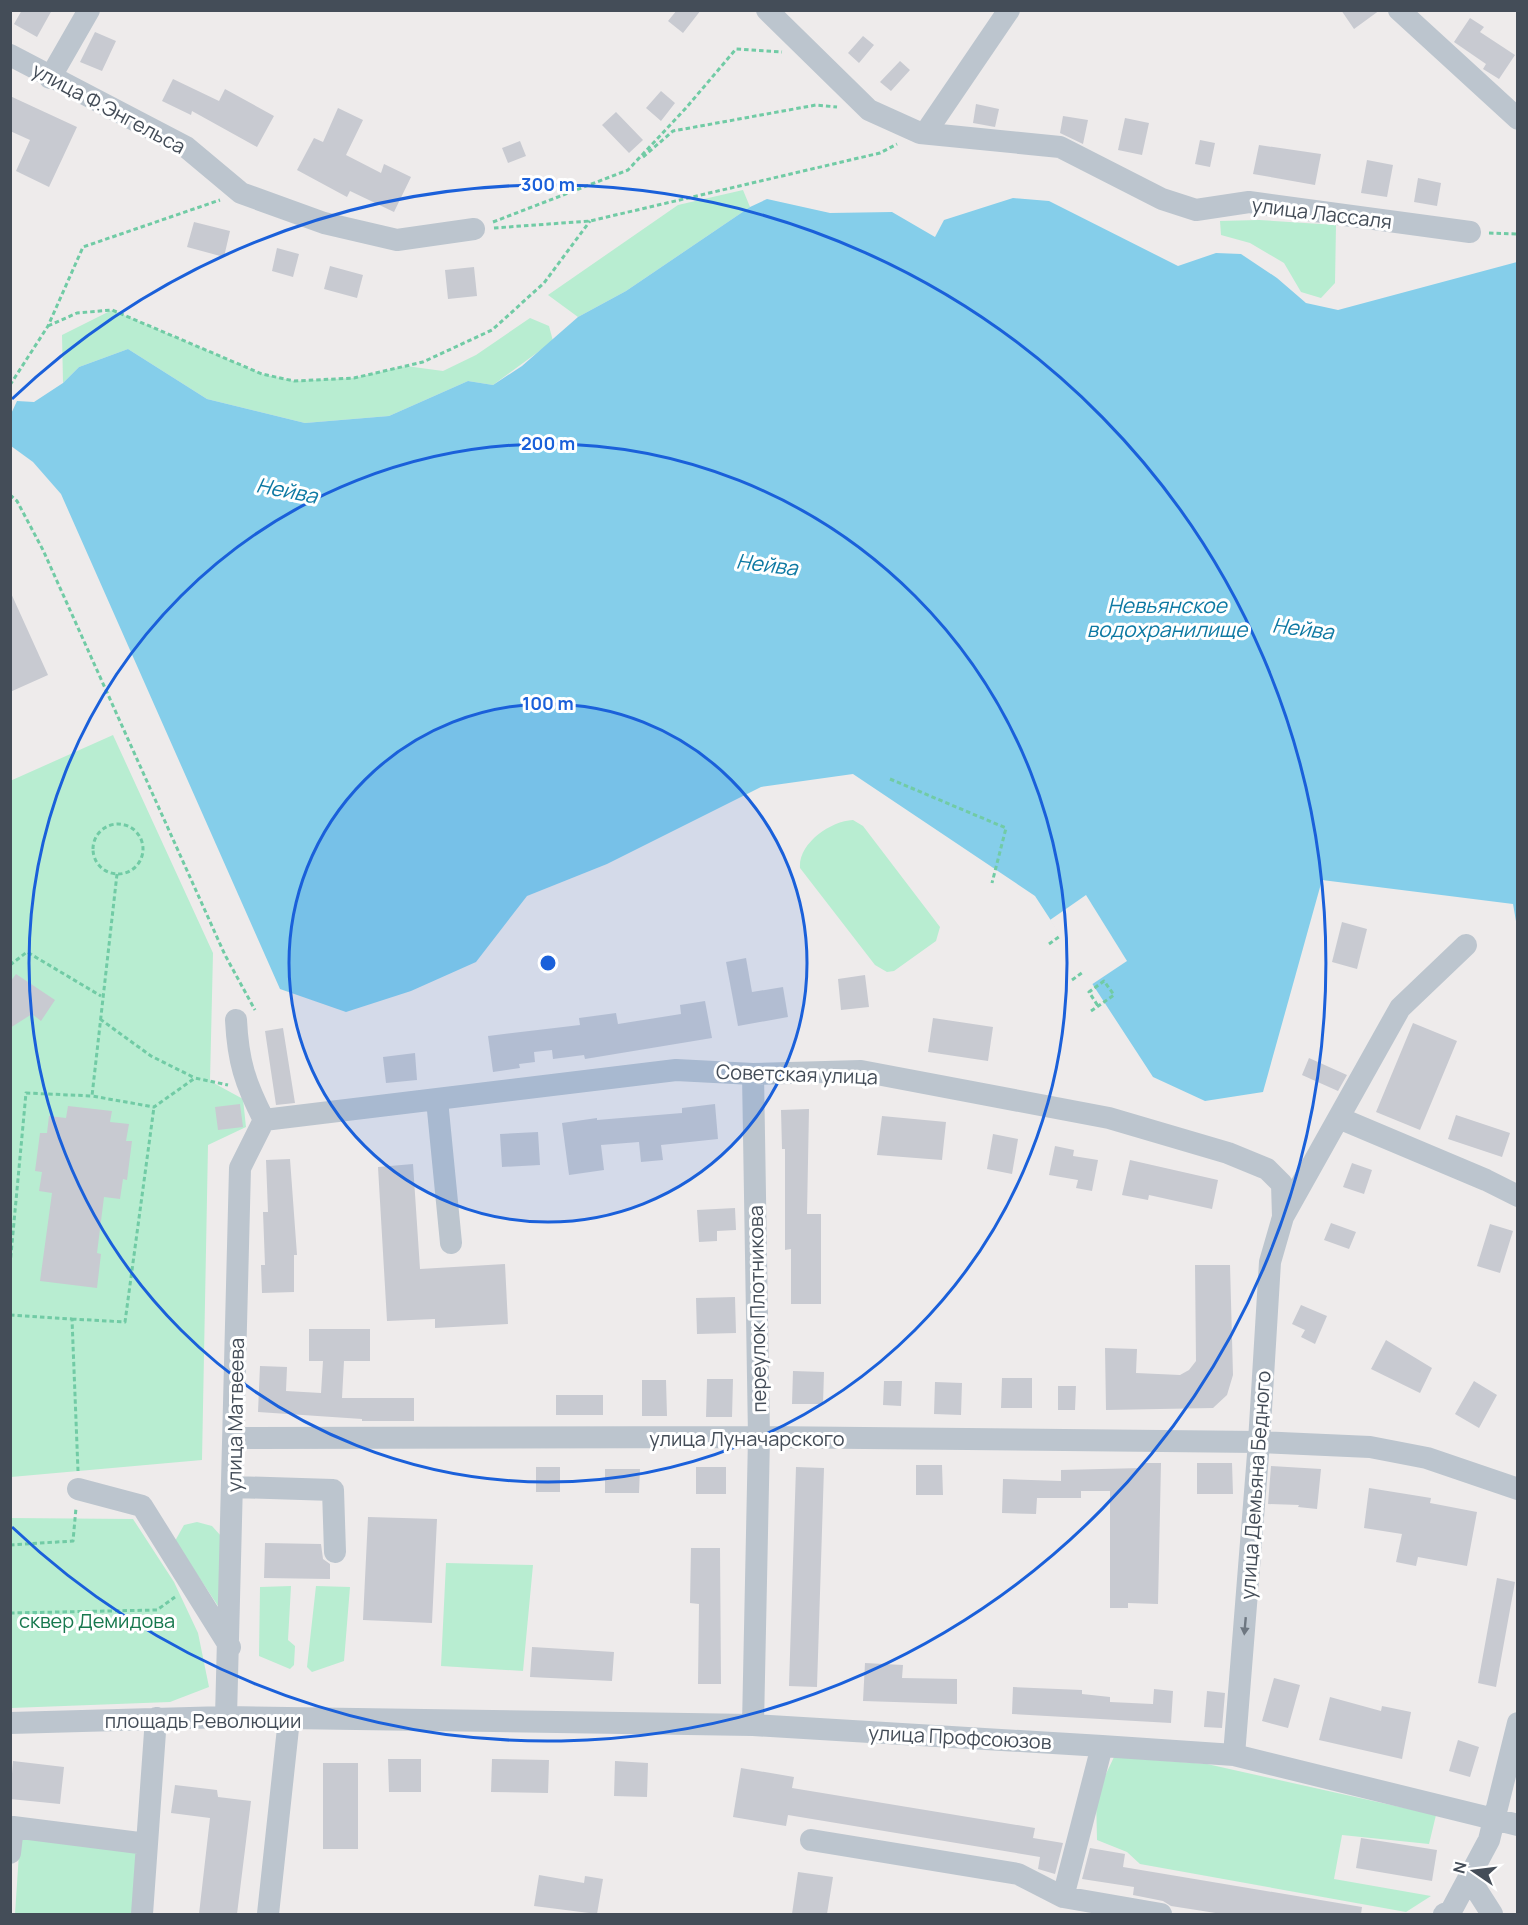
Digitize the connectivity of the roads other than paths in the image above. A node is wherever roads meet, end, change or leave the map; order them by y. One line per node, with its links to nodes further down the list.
1 (89, 10): 6 (street)
2 (767, 10): 8 (street, улица Лассаля)
3 (1009, 10): 8 (street)
4 (1399, 10): 7 (street)
5 (10, 55): 6 (street, улица Ф.Энгельса)
6 (50, 78): 9 (street, улица Ф.Энгельса)
7 (1518, 120)
8 (923, 133): 10 (street, улица Лассаля)
9 (474, 229)
10 (1470, 231)
11 (1466, 945): 15 (street)
12 (246, 1016): 16 (street)
13 (753, 1074): 14 (street, Советская улица); 18 (street, Советская улица); 20 (street, переулок Плотникова)
14 (437, 1100): 16 (street, Советская улица); 19 (street)
15 (1339, 1118): 17 (street); 18 (street)
16 (264, 1120): 21 (street, улица Матвеева)
17 (1518, 1196)
18 (1283, 1217): 22 (street, улица Демьяна Бедного)
19 (451, 1243)
20 (759, 1437): 21 (street, улица Луначарского); 22 (street, улица Луначарского); 34 (street, переулок Плотникова)
21 (234, 1438): 23 (street, улица Матвеева)
22 (1259, 1442): 25 (street, улица Луначарского); 36 (street, улица Демьяна Бедного, one-way to 36)
23 (234, 1487): 26 (street); 27 (street, улица Матвеева)
24 (78, 1489): 27 (street)
25 (1518, 1489)
26 (335, 1552)
27 (230, 1647): 28 (street, улица Матвеева)
28 (226, 1717): 29 (street, площадь Революции); 30 (street, площадь Революции)
29 (156, 1718): 32 (street, площадь Революции); 40 (street)
30 (289, 1719): 31 (street, площадь Революции); 45 (street)
31 (395, 1721): 34 (street, улица Профсоюзов)
32 (10, 1723)
33 (1518, 1724): 37 (street)
34 (753, 1725): 35 (street, улица Профсоюзов)
35 (1102, 1746): 36 (street, улица Профсоюзов); 43 (street)
36 (1234, 1755): 37 (street, улица Профсоюзов)
37 (1494, 1820): 38 (street, улица Профсоюзов); 42 (street)
38 (1518, 1825)
39 (811, 1840): 43 (street)
40 (147, 1844): 41 (street); 44 (street)
41 (10, 1853)
42 (1468, 1878): 47 (street); 48 (street)
43 (1063, 1897): 46 (street)
44 (142, 1914)
45 (268, 1914)
46 (1161, 1914)
47 (1444, 1914)
48 (1492, 1914)

